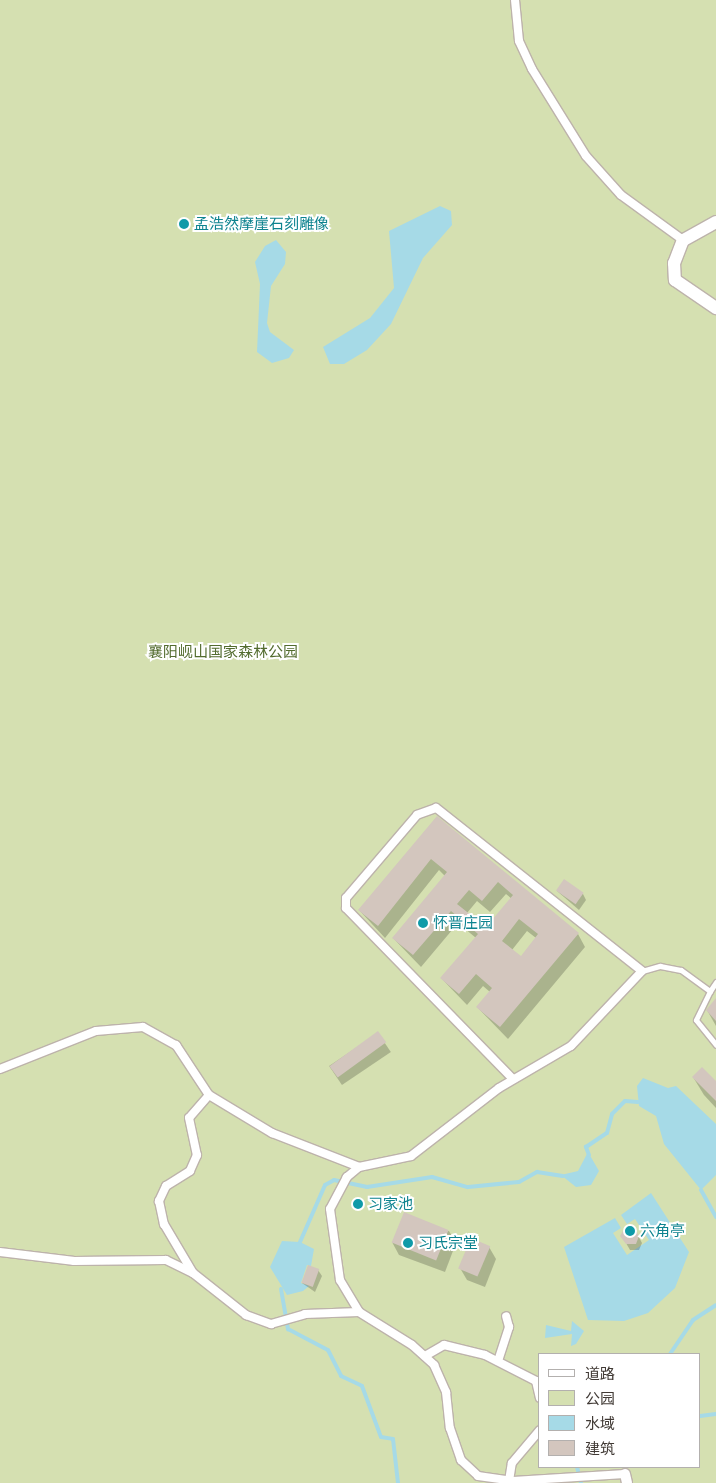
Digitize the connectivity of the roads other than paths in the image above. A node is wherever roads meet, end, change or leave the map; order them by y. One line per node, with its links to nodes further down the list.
1 (515, 0): 3 (street)
2 (716, 222): 3 (street)
3 (684, 240): 4 (street)
4 (716, 308)
5 (642, 971): 7 (lane); 10 (street); 10 (street)
6 (716, 982): 7 (lane)
7 (710, 991): 8 (lane)
8 (716, 1045)
9 (0, 1068): 11 (street)
10 (513, 1078): 12 (street)
11 (209, 1095): 12 (street); 14 (street)
12 (359, 1167): 15 (street)
13 (0, 1252): 14 (street)
14 (193, 1273): 15 (street)
15 (359, 1312): 17 (street)
16 (506, 1316): 18 (street)
17 (425, 1356): 18 (street); 22 (street)
18 (498, 1361): 19 (street)
19 (538, 1389)
20 (538, 1432): 22 (street)
21 (626, 1478): 22 (street)
22 (509, 1481)

